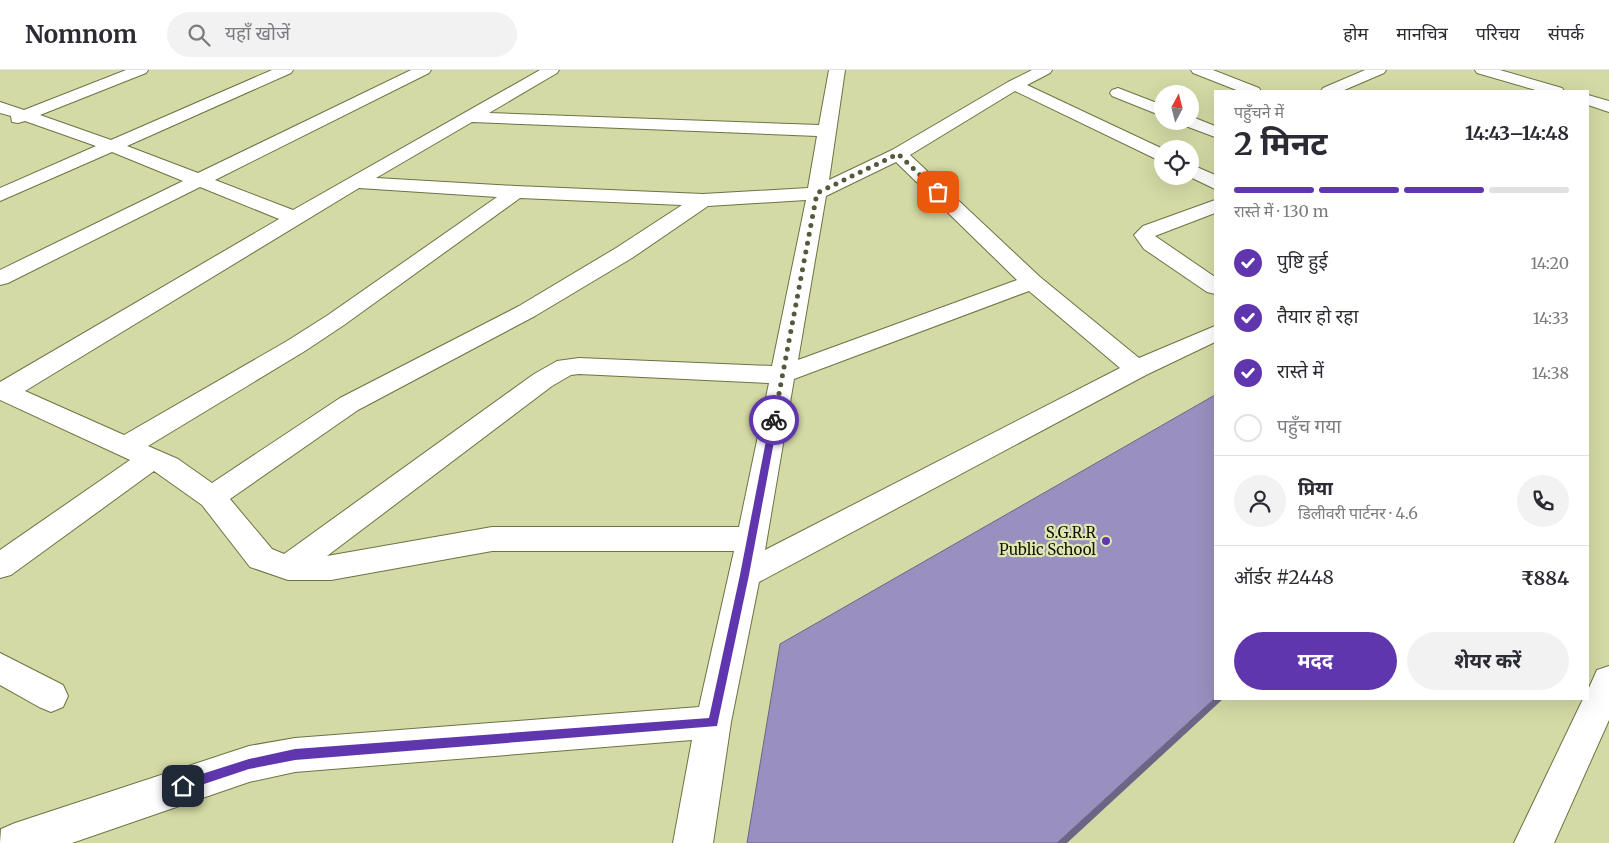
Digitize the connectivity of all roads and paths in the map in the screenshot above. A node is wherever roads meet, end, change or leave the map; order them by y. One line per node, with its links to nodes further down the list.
1 (140, 70): 19 (street)
2 (285, 70): 25 (street)
3 (423, 70): 29 (street)
4 (551, 70): 20 (street)
5 (837, 70): 23 (street)
6 (1044, 70): 10 (street)
7 (1198, 70): 11 (street)
8 (1378, 70): 12 (street)
9 (1483, 70): 13 (street)
10 (1014, 85): 26 (street); 27 (street)
11 (1250, 90)
12 (1331, 90)
13 (1553, 90)
14 (1118, 93): 18 (street)
15 (1589, 100): 16 (street)
16 (1609, 106)
17 (0, 107): 19 (street)
18 (1154, 107)
19 (26, 115): 22 (street); 25 (street)
20 (468, 117): 23 (street); 30 (street)
21 (1199, 125): 24 (street)
22 (0, 126)
23 (826, 131): 33 (street)
24 (1214, 132)
25 (112, 146): 29 (street); 34 (street)
26 (1154, 151)
27 (898, 154): 33 (street); 39 (street)
28 (1199, 175): 31 (street)
29 (199, 179): 37 (street); 38 (street)
30 (355, 182): 32 (street); 37 (street)
31 (1214, 182)
32 (516, 192): 35 (street); 45 (street)
33 (817, 193): 35 (street); 43 (street)
34 (0, 195)
35 (703, 200): 47 (street)
36 (1214, 206): 40 (street)
37 (295, 218): 44 (street)
38 (0, 278)
39 (1032, 282): 42 (street); 43 (street)
40 (1214, 286)
41 (1214, 333): 42 (street)
42 (1137, 369): 51 (street)
43 (782, 375): 48 (street); 50 (street)
44 (2, 391): 45 (street)
45 (125, 448): 46 (street)
46 (152, 459): 47 (street); 49 (street)
47 (212, 497): 50 (street)
48 (752, 539): 50 (street); 51 (street)
49 (0, 566)
50 (288, 568)
51 (745, 575): 55 (street)
52 (0, 668): 54 (street)
53 (1609, 681): 58 (street)
54 (51, 696)
55 (713, 722): 56 (street); 57 (street)
56 (15, 843)
57 (692, 843)
58 (1534, 843)

